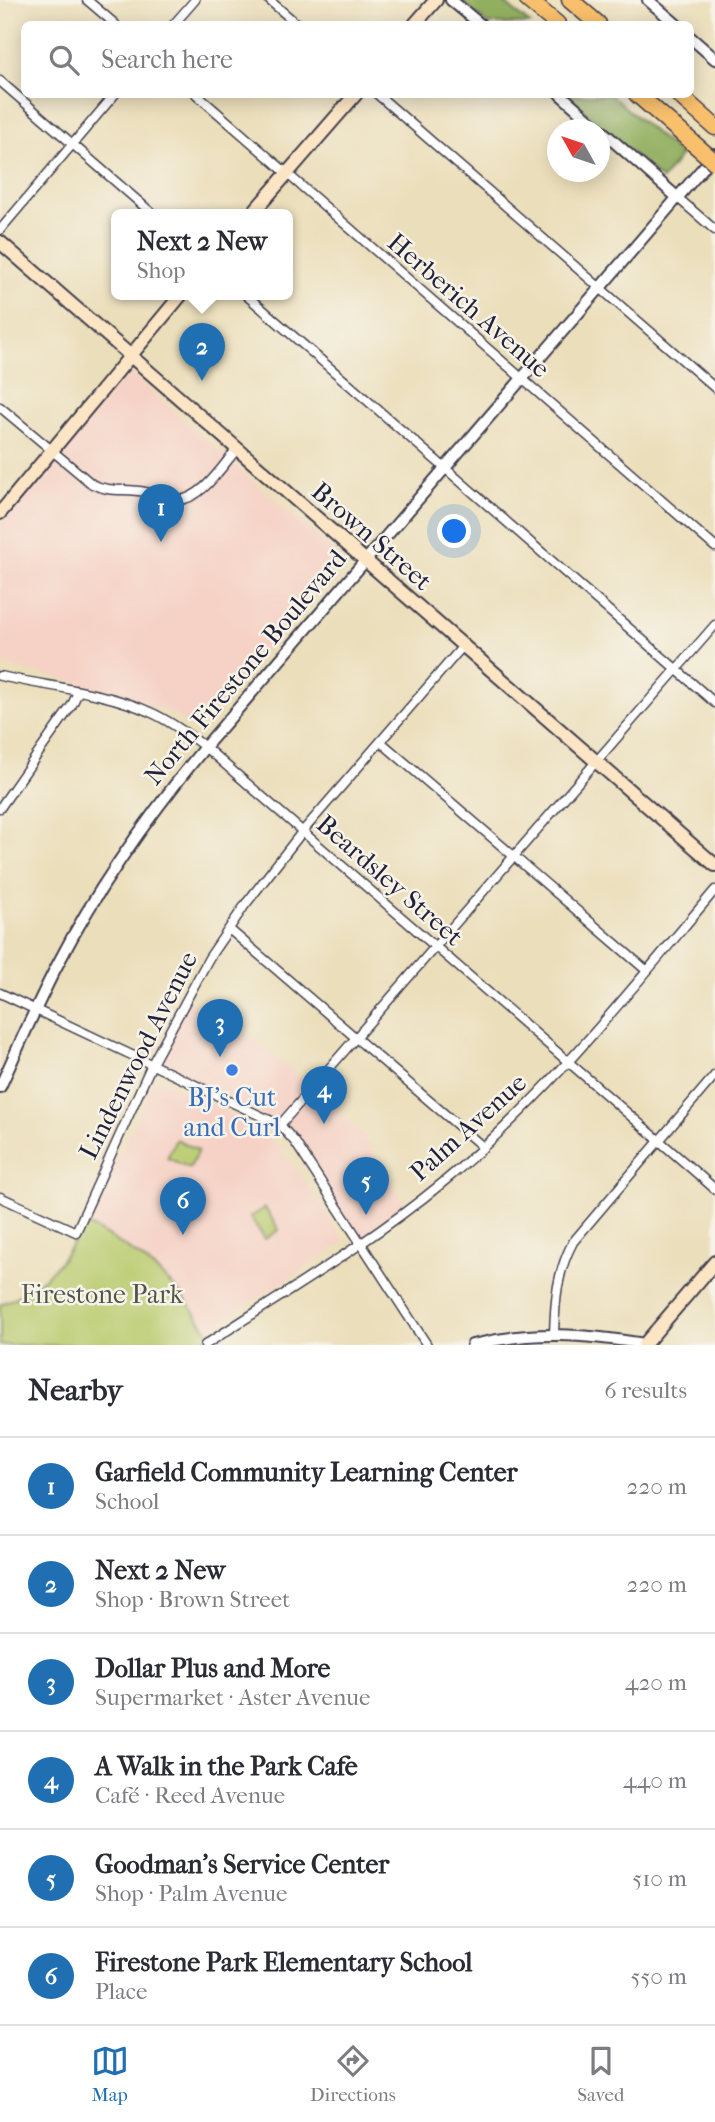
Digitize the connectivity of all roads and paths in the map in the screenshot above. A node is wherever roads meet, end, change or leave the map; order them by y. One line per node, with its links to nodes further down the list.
1 (87, 0): 9 (street)
2 (195, 0): 10 (street)
3 (269, 0): 11 (street)
4 (436, 0): 12 (main road)
5 (451, 0): 13 (street)
6 (528, 0): 14 (highway)
7 (570, 0): 15 (highway)
8 (648, 0): 16 (street)
9 (112, 21)
10 (177, 21)
11 (294, 21)
12 (418, 21)
13 (476, 21)
14 (552, 21)
15 (594, 21)
16 (672, 21)
17 (694, 40): 18 (street)
18 (715, 58)
19 (0, 81): 28 (street)
20 (112, 98): 28 (street)
21 (201, 98): 31 (street, Herberich Avenue)
22 (353, 98): 31 (main road)
23 (382, 98): 38 (street)
24 (565, 98): 32 (street)
25 (642, 98): 30 (highway, bridge)
26 (682, 98): 27 (highway)
27 (712, 125)
28 (73, 145): 33 (street); 35 (street)
29 (715, 154): 32 (street, North Firestone Boulevard)
30 (715, 162)
31 (287, 174): 34 (main road); 42 (street, Herberich Avenue)
32 (678, 198): 36 (street); 38 (street, North Firestone Boulevard)
33 (147, 209)
34 (256, 209)
35 (0, 230)
36 (715, 230)
37 (0, 242): 41 (main road, Brown Street)
38 (601, 288): 42 (street, North Firestone Boulevard); 43 (street)
39 (177, 300): 41 (main road)
40 (252, 300): 47 (street)
41 (130, 355): 45 (main road, Brown Street); 46 (main road)
42 (522, 379): 47 (street, North Firestone Boulevard); 49 (street, Herberich Avenue)
43 (715, 388)
44 (0, 407): 46 (street)
45 (237, 449): 46 (street); 50 (main road, Brown Street)
46 (51, 451): 48 (main road)
47 (446, 468): 50 (street, North Firestone Boulevard); 53 (street)
48 (0, 513)
49 (715, 547)
50 (366, 560): 52 (main road, Brown Street); 58 (street, North Firestone Boulevard)
51 (715, 625): 53 (street)
52 (463, 646): 57 (street, Lindenwood Avenue); 59 (main road, Brown Street)
53 (677, 669): 56 (street); 59 (street)
54 (0, 676): 55 (street, Beardsley Street)
55 (78, 692): 58 (street, Beardsley Street); 60 (street)
56 (715, 703)
57 (381, 742): 61 (street, Lindenwood Avenue); 62 (street)
58 (205, 747): 61 (street, Beardsley Street); 69 (street, North Firestone Boulevard)
59 (596, 761): 62 (street); 63 (main road, Brown Street)
60 (0, 808)
61 (302, 832): 65 (street, Lindenwood Avenue); 66 (street, Beardsley Street)
62 (514, 856): 66 (street); 67 (street)
63 (715, 865)
64 (715, 890): 67 (street, Palm Avenue)
65 (229, 929): 70 (street); 72 (street, Lindenwood Avenue)
66 (435, 947): 70 (street); 71 (street, Beardsley Street)
67 (646, 970): 71 (street, Palm Avenue)
68 (0, 993): 69 (street)
69 (36, 1009): 72 (street); 74 (street, North Firestone Boulevard)
70 (357, 1038): 75 (street); 77 (street)
71 (567, 1062): 76 (street, Beardsley Street); 77 (street, Palm Avenue)
72 (152, 1064): 75 (street); 79 (street, Lindenwood Avenue)
73 (715, 1075): 76 (street)
74 (0, 1087)
75 (280, 1125): 80 (street)
76 (659, 1140): 78 (street, Beardsley Street); 82 (street)
77 (483, 1147): 80 (street, Palm Avenue)
78 (715, 1189)
79 (0, 1197)
80 (360, 1244): 83 (street, Palm Avenue); 84 (street)
81 (715, 1262): 86 (main road)
82 (554, 1334): 85 (street); 86 (street)
83 (206, 1345)
84 (427, 1345)
85 (472, 1345)
86 (647, 1345)

